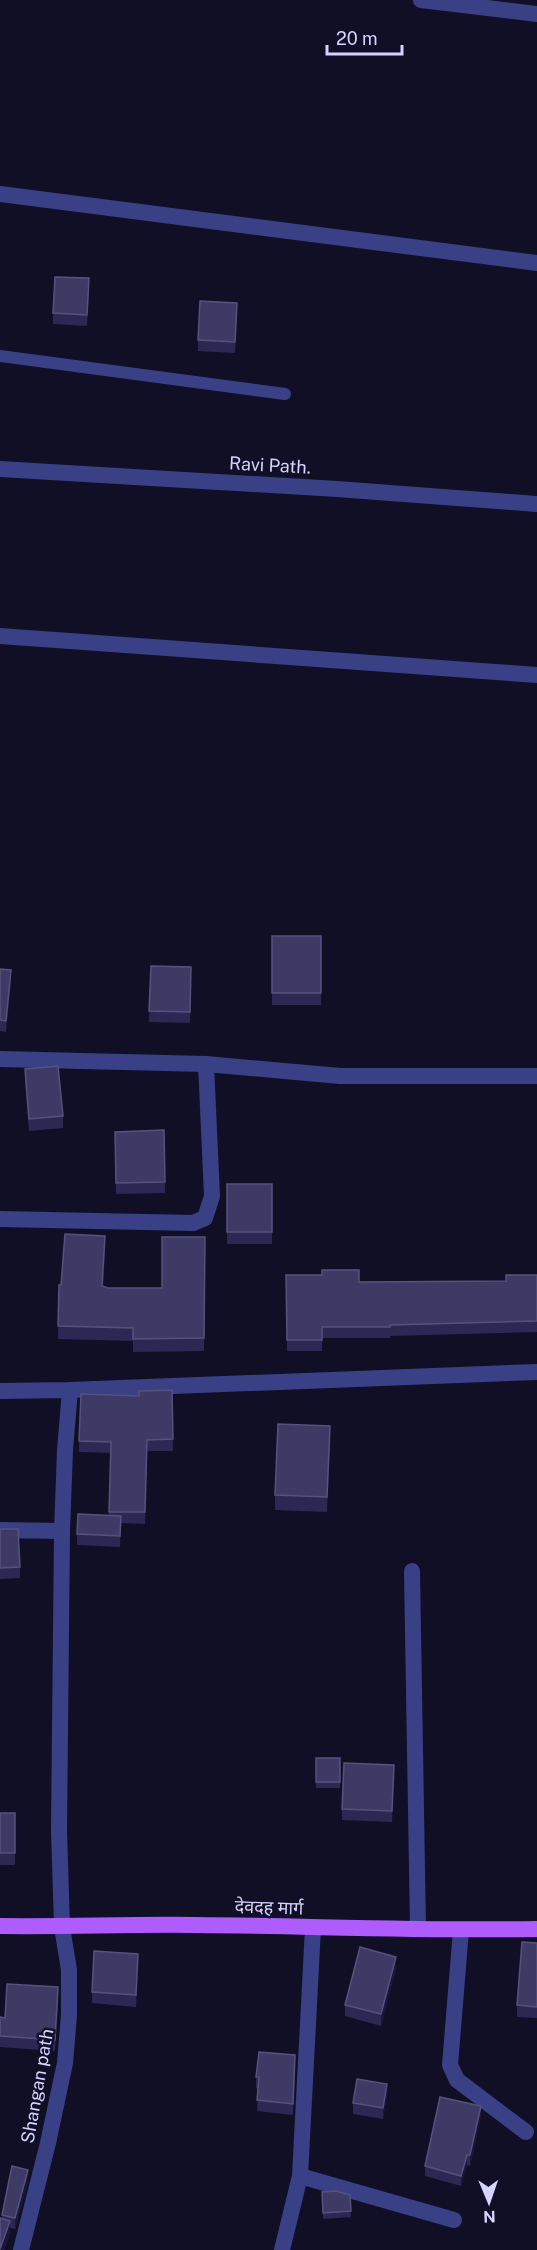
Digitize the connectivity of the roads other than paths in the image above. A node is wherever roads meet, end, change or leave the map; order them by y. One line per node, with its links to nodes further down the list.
1 (421, 0): 2 (street)
2 (537, 14)
3 (0, 194): 4 (street)
4 (537, 263)
5 (0, 356): 6 (lane)
6 (285, 394)
7 (0, 468): 8 (street, Ravi Path.)
8 (537, 504)
9 (0, 636): 10 (street)
10 (537, 675)
11 (0, 1059): 12 (street)
12 (206, 1064): 13 (street); 14 (street)
13 (537, 1076)
14 (0, 1219)
15 (537, 1372): 16 (street)
16 (70, 1390): 17 (street); 19 (street, Shangan path)
17 (0, 1391)
18 (0, 1530): 19 (street)
19 (62, 1531): 22 (street, Shangan path)
20 (412, 1572): 24 (street)
21 (0, 1926): 22 (main road, देवदह मार्ग)
22 (62, 1927): 23 (main road, देवदह मार्ग); 30 (street, Shangan path)
23 (313, 1928): 24 (main road, देवदह मार्ग); 28 (street)
24 (417, 1929): 26 (main road, देवदह मार्ग)
25 (537, 1929): 26 (main road, देवदह मार्ग)
26 (460, 1930): 27 (street)
27 (526, 2132)
28 (300, 2176): 29 (street); 31 (street)
29 (454, 2220)
30 (21, 2250)
31 (282, 2250)

